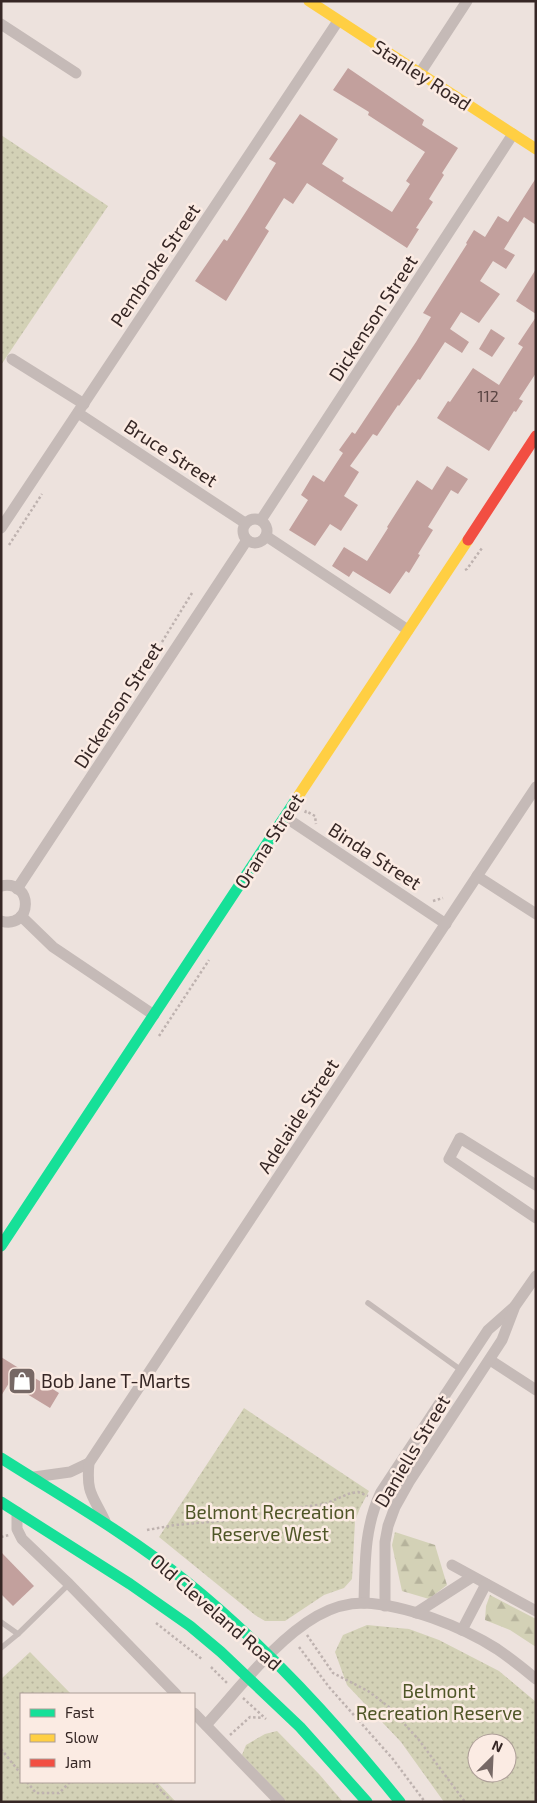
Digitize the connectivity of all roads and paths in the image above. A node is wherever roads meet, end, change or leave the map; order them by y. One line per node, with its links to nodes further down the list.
1 (309, 1): 3 (main road, Stanley Road)
2 (467, 1): 6 (street)
3 (338, 20): 6 (main road, Stanley Road); 10 (street, Pembroke Street)
4 (1, 24): 5 (street)
5 (76, 73)
6 (420, 73): 7 (main road, Stanley Road)
7 (513, 134): 8 (main road, Stanley Road); 13 (street, Dickenson Street)
8 (536, 149)
9 (12, 359): 10 (street, Bruce Street)
10 (81, 408): 14 (street, Bruce Street); 15 (street, Pembroke Street)
11 (536, 436): 20 (main road, Orana Street)
12 (42, 494): 18 (path)
13 (261, 520): 14 (street); 16 (street)
14 (245, 523): 17 (street)
15 (1, 528)
16 (266, 536): 17 (street); 20 (street)
17 (247, 540): 26 (street, Dickenson Street)
18 (9, 546)
19 (192, 593): 21 (path)
20 (408, 630): 23 (main road, Orana Street)
21 (162, 642)
22 (536, 787): 24 (street, Adelaide Street)
23 (285, 817): 30 (street, Binda Street); 32 (main road, Orana Street)
24 (477, 876): 27 (street); 30 (street, Adelaide Street)
25 (1, 886): 26 (street)
26 (17, 888): 28 (street)
27 (536, 914)
28 (21, 916): 29 (street); 32 (street)
29 (1, 922)
30 (446, 924): 44 (street, Adelaide Street)
31 (212, 955): 33 (path)
32 (154, 1015): 36 (main road, Orana Street)
33 (159, 1036)
34 (536, 1185): 35 (street)
35 (536, 1218)
36 (1, 1246)
37 (536, 1276): 39 (street, Daniells Street)
38 (368, 1303): 41 (lane)
39 (515, 1306): 40 (street, Daniells Street); 41 (street, Daniells Street)
40 (490, 1360): 42 (street); 60 (street, Daniells Street)
41 (462, 1370): 59 (street, Daniells Street)
42 (536, 1390)
43 (1, 1458): 45 (main road, Old Cleveland Road)
44 (90, 1463): 45 (street); 51 (street)
45 (32, 1478): 51 (main road, Old Cleveland Road)
46 (370, 1496): 48 (path)
47 (1, 1502): 49 (main road, Old Cleveland Road)
48 (289, 1509): 50 (path); 52 (path)
49 (17, 1512): 54 (street); 71 (main road, Old Cleveland Road)
50 (291, 1518)
51 (107, 1524): 70 (main road, Old Cleveland Road)
52 (147, 1530)
53 (1, 1537): 54 (path)
54 (20, 1537): 57 (street)
55 (452, 1565): 56 (street)
56 (472, 1577): 58 (street); 62 (street)
57 (69, 1584): 67 (lane); 74 (street)
58 (486, 1584): 61 (street); 66 (street)
59 (364, 1604): 60 (street); 65 (street)
60 (385, 1606): 62 (street)
61 (536, 1611)
62 (416, 1613): 66 (street)
63 (1, 1622): 67 (lane)
64 (154, 1622): 73 (path)
65 (301, 1626): 70 (street); 90 (path)
66 (462, 1630): 72 (street)
67 (18, 1634): 69 (lane)
68 (299, 1647): 89 (path)
69 (1, 1648)
70 (270, 1655): 71 (street); 88 (main road, Old Cleveland Road)
71 (248, 1678): 73 (street, Old Cleveland Road); 87 (main road, Old Cleveland Road)
72 (536, 1679)
73 (236, 1692): 76 (path); 78 (street, Old Cleveland Road)
74 (175, 1693)
75 (195, 1714): 78 (street)
76 (266, 1719): 77 (path); 79 (path)
77 (271, 1721)
78 (206, 1725): 86 (street)
79 (228, 1736)
80 (1, 1749): 81 (path)
81 (20, 1773)
82 (28, 1783): 83 (path)
83 (69, 1783)
84 (154, 1783): 85 (path)
85 (172, 1802)
86 (280, 1802)
87 (367, 1802)
88 (400, 1802)
89 (425, 1802)
90 (465, 1802)

